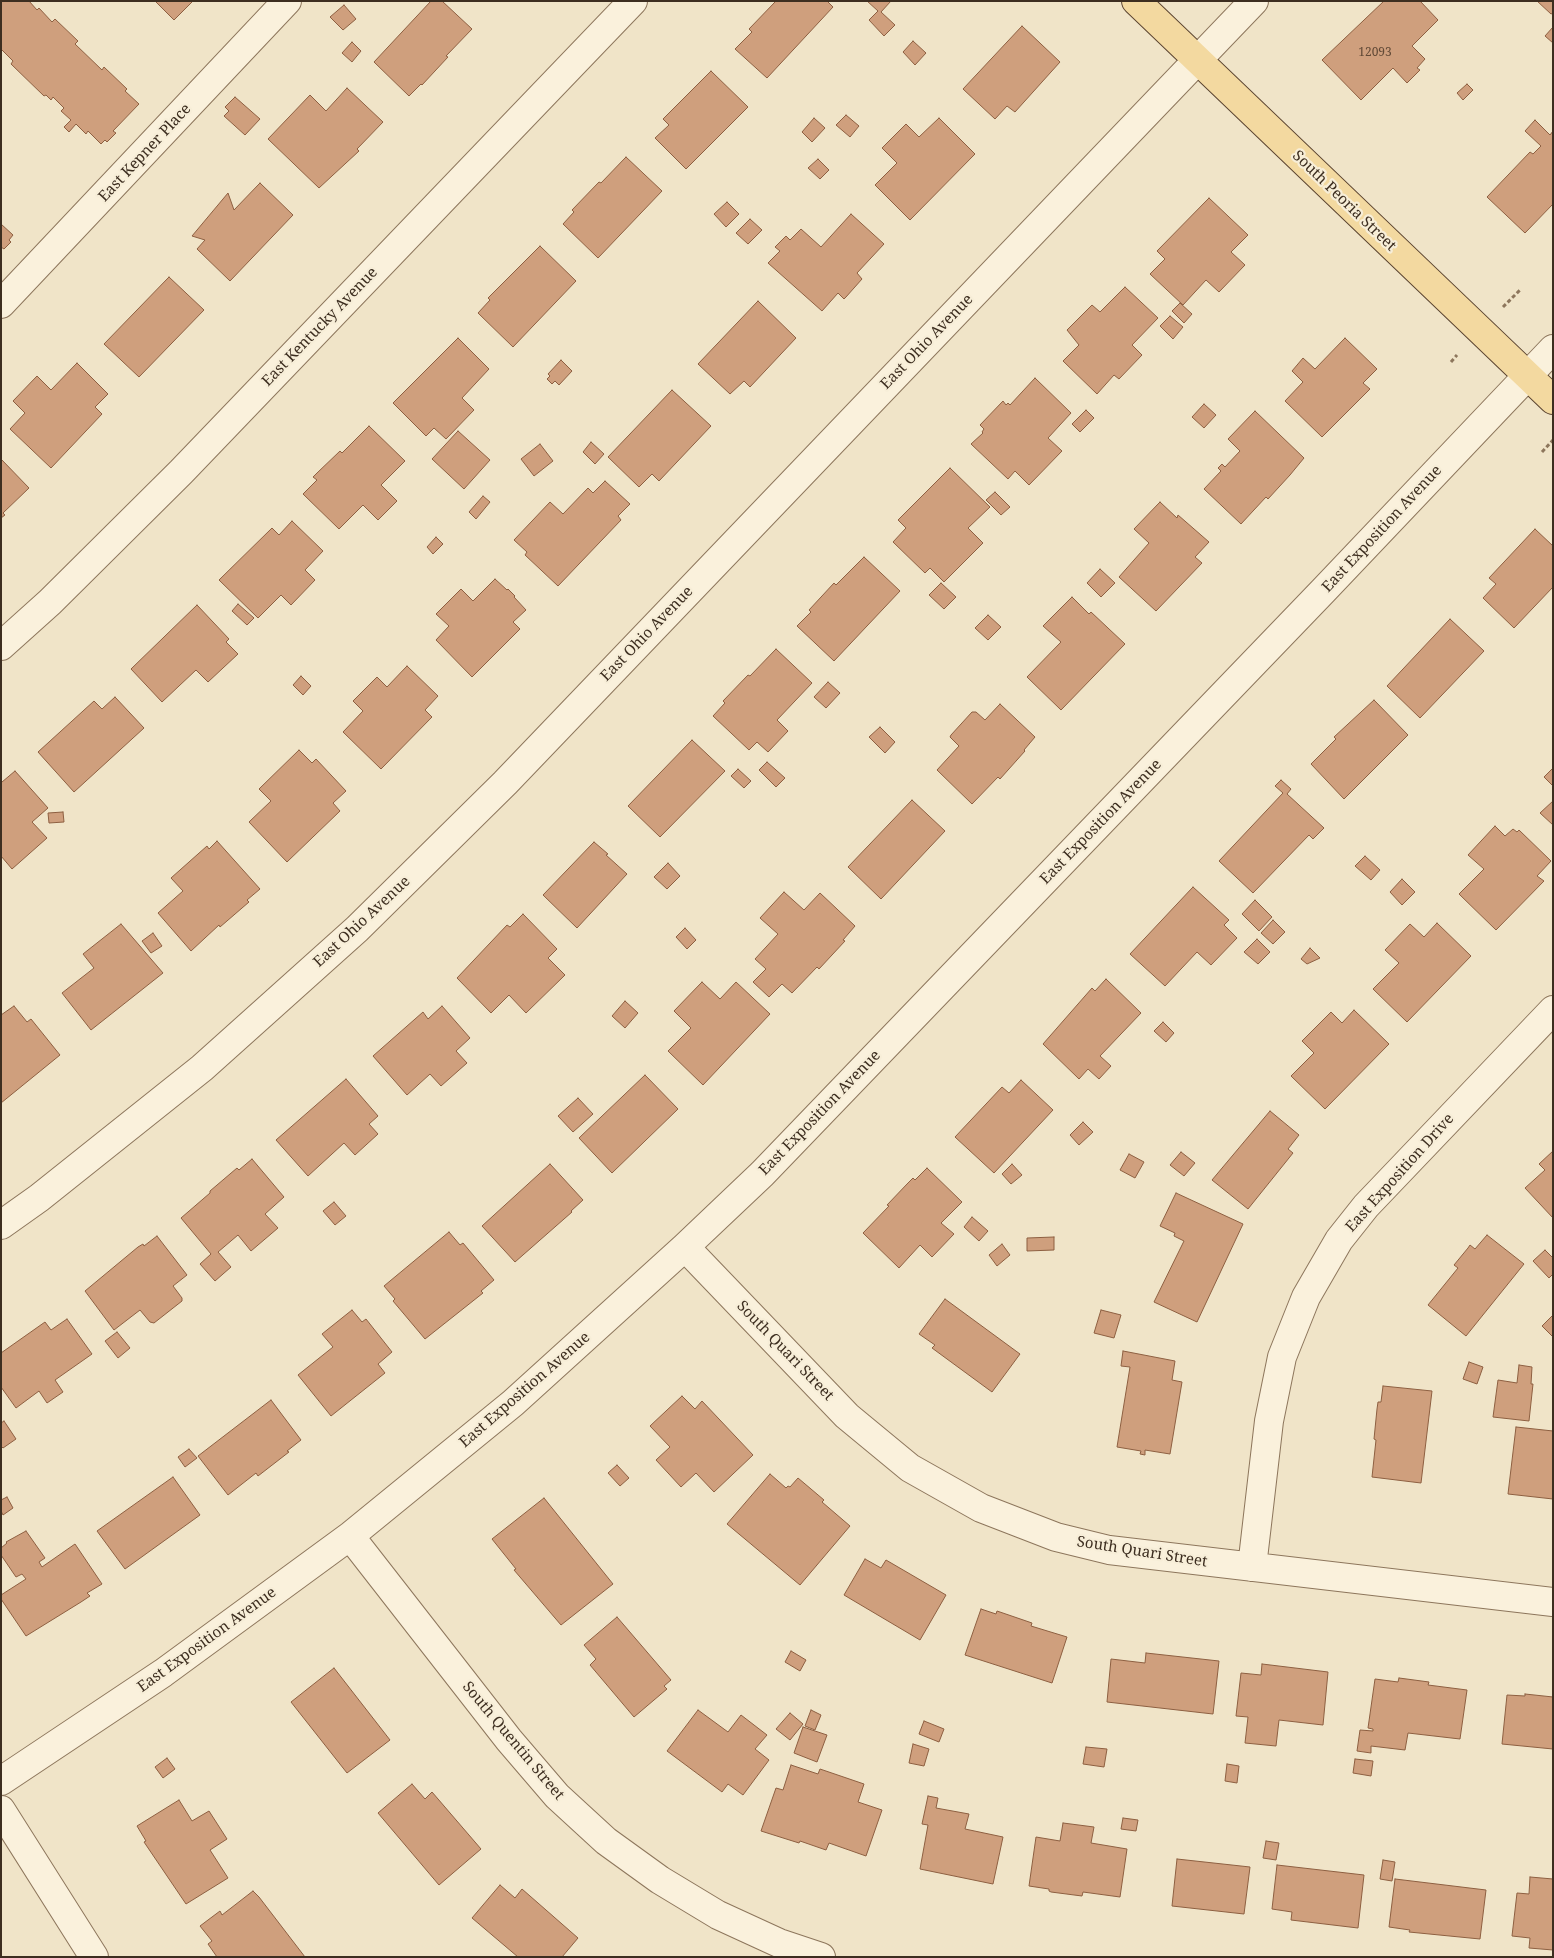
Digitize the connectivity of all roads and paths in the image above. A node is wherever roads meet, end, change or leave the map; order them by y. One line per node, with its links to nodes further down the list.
1 (287, 1): 6 (street, East Kepner Place)
2 (633, 1): 12 (street, East Kentucky Avenue)
3 (1136, 1): 5 (main road, South Peoria Street)
4 (1254, 1): 5 (street, East Ohio Avenue)
5 (1198, 60): 8 (main road, South Peoria Street); 14 (street, East Ohio Avenue)
6 (1, 304)
7 (1553, 349): 8 (street, East Exposition Avenue)
8 (1527, 376): 9 (main road, South Peoria Street); 15 (street, East Exposition Avenue)
9 (1553, 400)
10 (1553, 440): 11 (path)
11 (1542, 452)
12 (1, 646)
13 (1553, 1010): 17 (street, East Exposition Drive)
14 (1, 1225)
15 (685, 1247): 16 (street, East Exposition Avenue); 17 (street, South Quari Street)
16 (350, 1536): 19 (street, East Exposition Avenue); 22 (street, South Quentin Street)
17 (1252, 1567): 18 (street, South Quari Street)
18 (1553, 1602)
19 (1, 1781)
20 (1, 1810): 21 (street)
21 (94, 1957)
22 (822, 1957)

